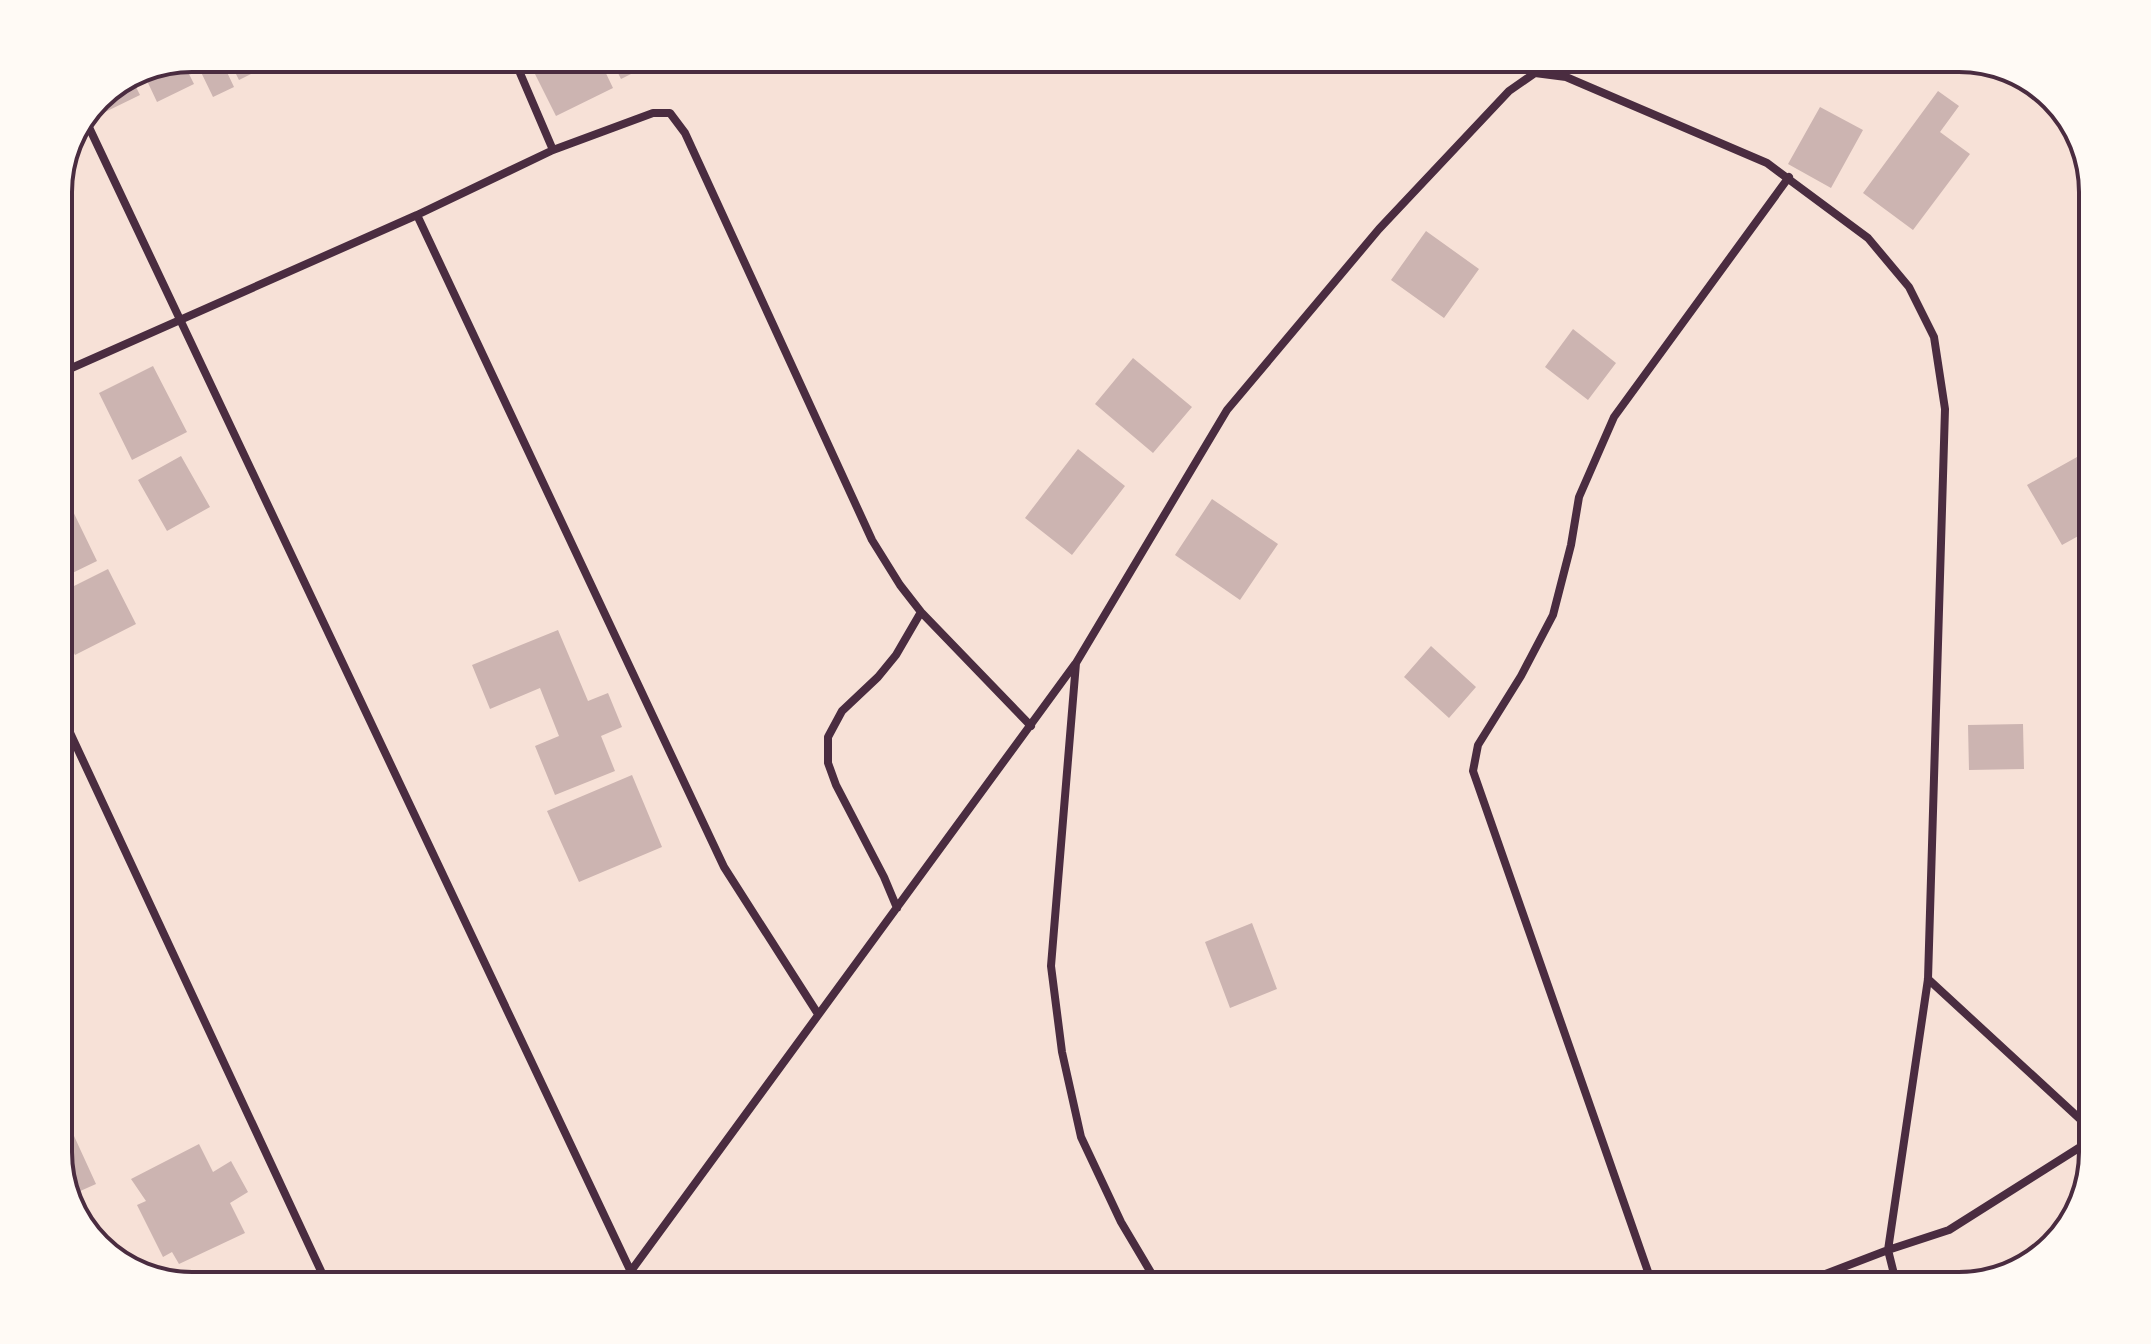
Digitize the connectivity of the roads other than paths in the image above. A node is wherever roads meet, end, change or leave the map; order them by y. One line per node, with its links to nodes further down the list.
1 (520, 72): 4 (street)
2 (1535, 73): 5 (street); 10 (street)
3 (90, 130): 7 (street)
4 (553, 150): 6 (street); 9 (street)
5 (1789, 177): 14 (street); 22 (street)
6 (417, 215): 7 (street); 15 (street)
7 (180, 320): 8 (street); 20 (street)
8 (72, 368)
9 (921, 612): 11 (street); 13 (street)
10 (1076, 663): 11 (street); 21 (street)
11 (1031, 726): 13 (street)
12 (72, 737): 19 (street)
13 (897, 908): 15 (street)
14 (1928, 979): 16 (street); 18 (street)
15 (818, 1014): 20 (street)
16 (2079, 1118)
17 (2079, 1148): 18 (street)
18 (1888, 1250): 23 (street); 24 (street)
19 (321, 1272)
20 (631, 1272)
21 (1151, 1272)
22 (1648, 1272)
23 (1831, 1272)
24 (1894, 1272)

